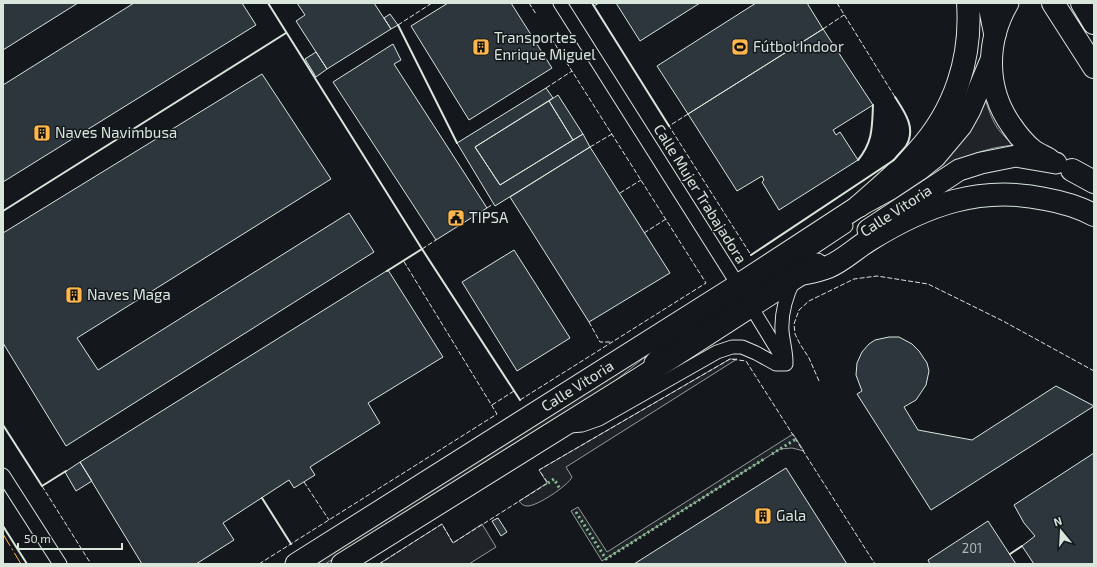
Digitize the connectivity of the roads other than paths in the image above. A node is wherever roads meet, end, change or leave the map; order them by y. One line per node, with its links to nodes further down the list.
1 (560, 3): 17 (street, Calle Mujer Trabajadora)
2 (968, 3): 14 (highway)
3 (989, 3): 8 (highway)
4 (1008, 3): 8 (highway)
5 (1053, 3): 10 (highway)
6 (1082, 3): 7 (highway)
7 (1094, 23)
8 (995, 33): 9 (highway)
9 (991, 60): 11 (highway); 14 (highway, Calle Vitoria)
10 (1094, 67)
11 (1064, 167): 12 (highway); 13 (highway); 16 (highway, Calle Vitoria)
12 (1094, 175)
13 (1094, 182)
14 (859, 206): 17 (highway, Calle Vitoria); 18 (street, Calle Vitoria)
15 (1094, 215): 16 (highway)
16 (798, 276): 18 (highway, Calle Vitoria); 19 (street)
17 (738, 285): 18 (street); 20 (street, Calle Mujer Trabajadora); 24 (highway, Calle Vitoria)
18 (751, 307): 19 (street); 20 (highway, Calle Vitoria)
19 (786, 364): 21 (street)
20 (640, 378): 21 (highway, Calle Vitoria)
21 (560, 427): 25 (highway, Calle Vitoria)
22 (3, 475): 23 (street)
23 (60, 564)
24 (296, 564)
25 (342, 564)

